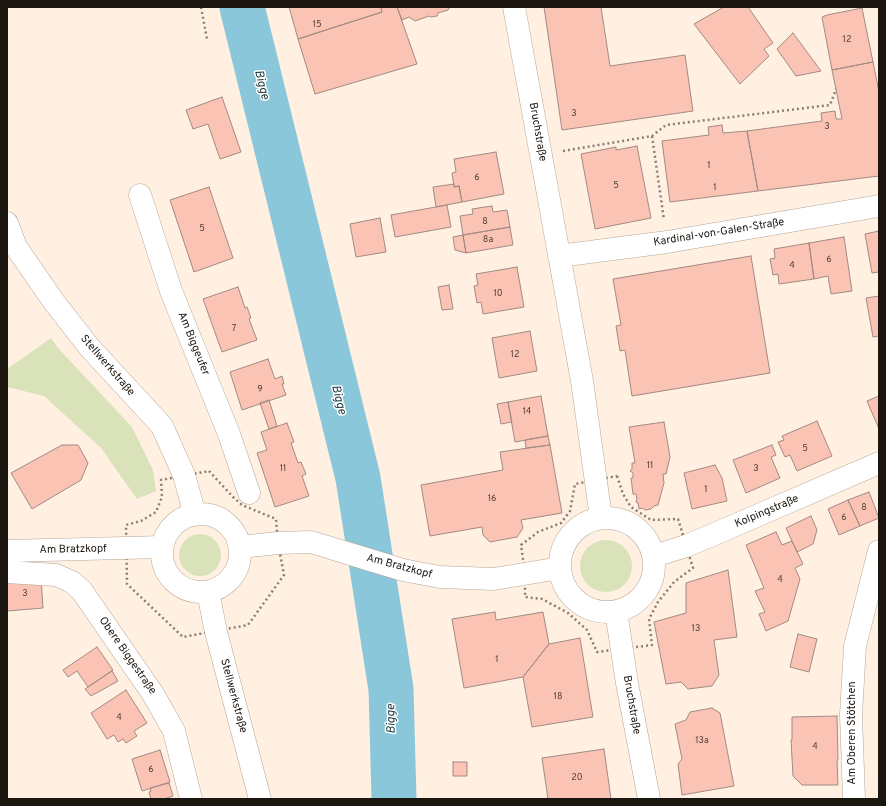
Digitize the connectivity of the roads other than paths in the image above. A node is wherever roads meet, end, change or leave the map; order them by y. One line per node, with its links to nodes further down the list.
1 (514, 7): 5 (street, Bruchstraße)
2 (140, 194): 7 (street, Am Biggeufer)
3 (879, 206): 5 (street, Kardinal-von-Galen-Straße)
4 (7, 223): 8 (street, Stellwerkstraße)
5 (559, 256): 9 (street, Bruchstraße)
6 (879, 463): 14 (street, Kolpingstraße)
7 (249, 493)
8 (195, 515): 10 (street); 11 (street)
9 (601, 518): 14 (street); 15 (street)
10 (162, 547): 13 (street, Am Bratzkopf); 17 (street)
11 (240, 547): 15 (street, Am Bratzkopf); 17 (street)
12 (879, 551): 22 (street, Am Oberen Stötchen)
13 (7, 552)
14 (654, 556): 18 (street)
15 (560, 568): 18 (street)
16 (7, 572): 19 (street, Obere Biggestraße)
17 (208, 592): 20 (street, Stellwerkstraße)
18 (616, 611): 21 (street, Bruchstraße)
19 (191, 799)
20 (260, 799)
21 (649, 799)
22 (854, 799)

